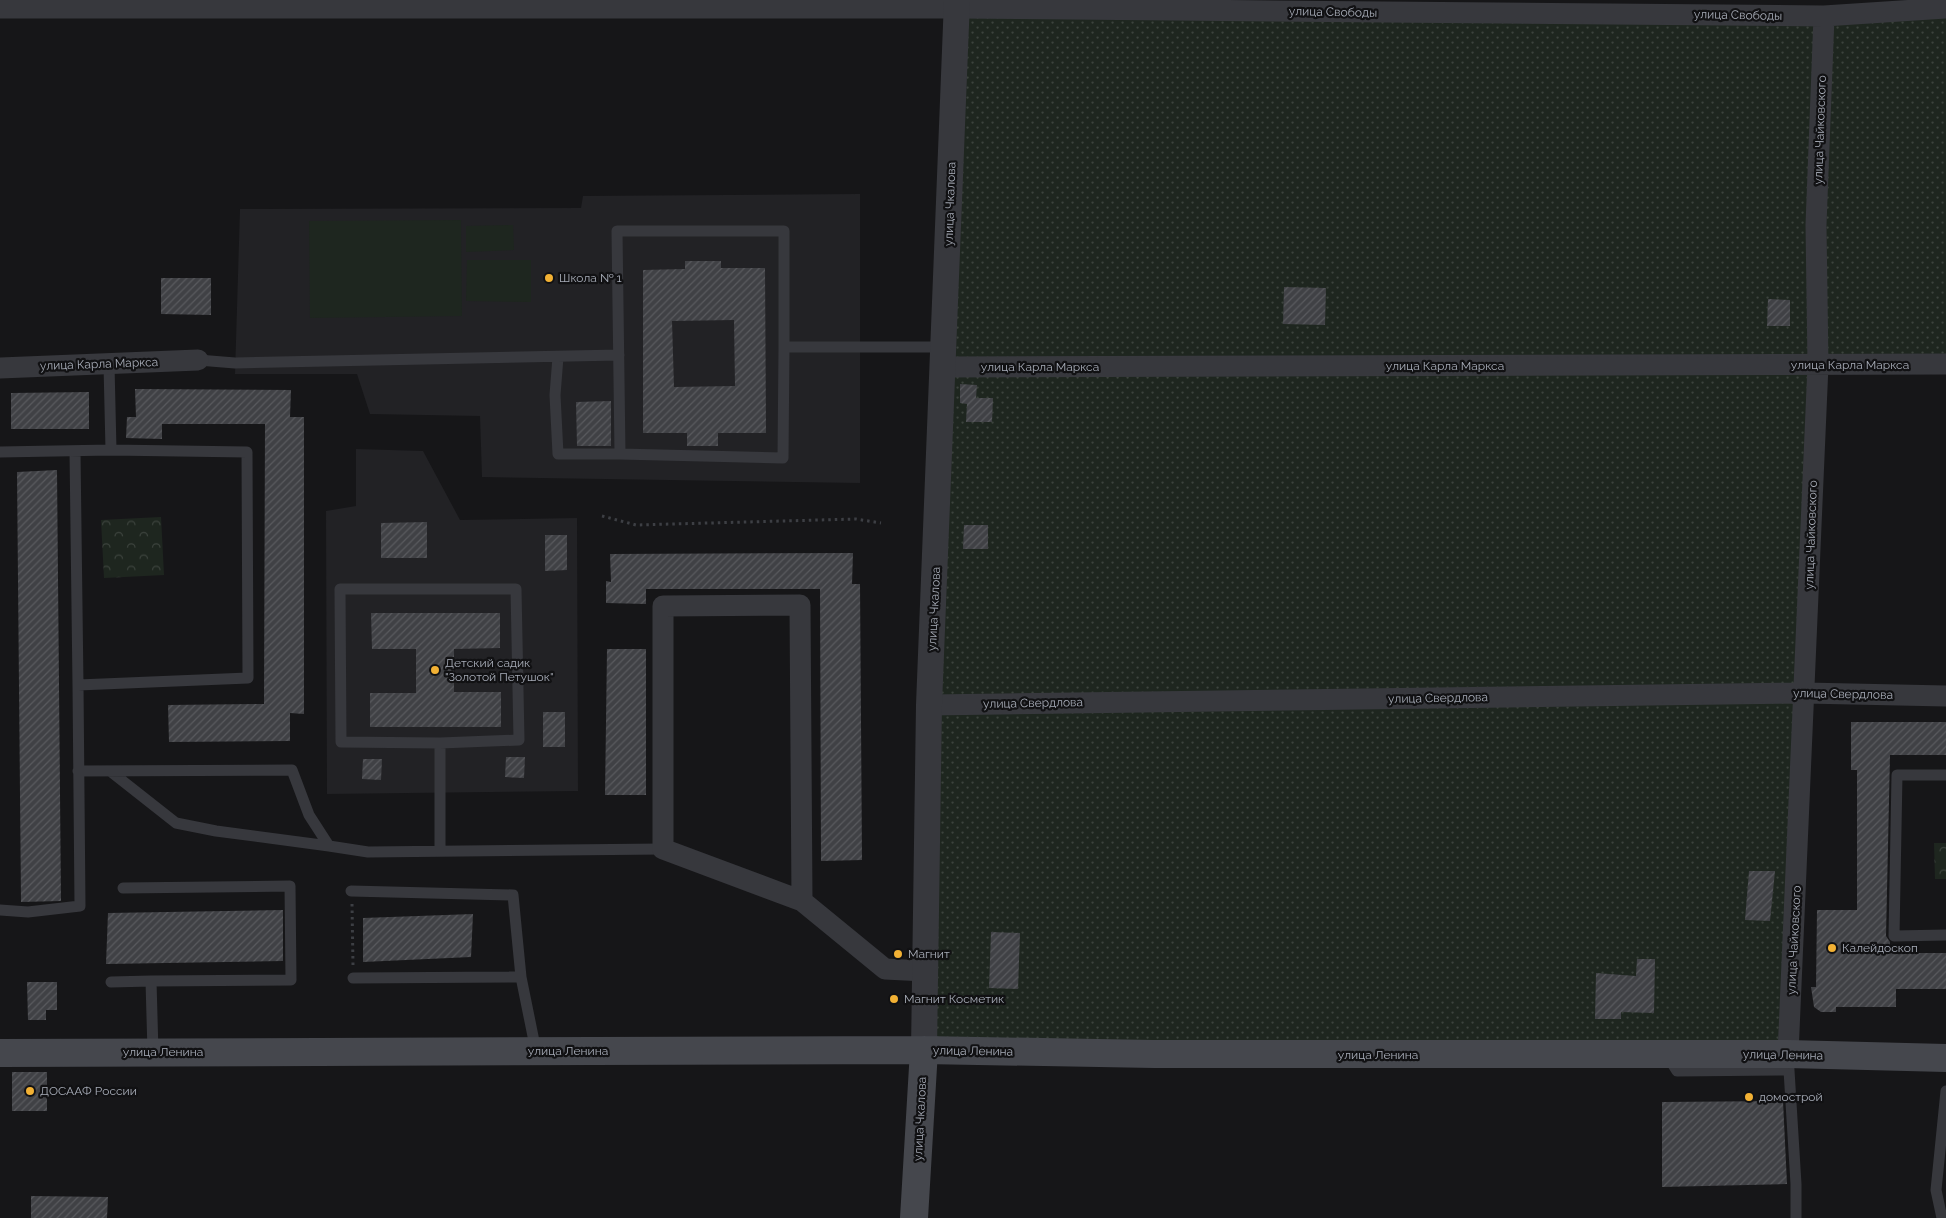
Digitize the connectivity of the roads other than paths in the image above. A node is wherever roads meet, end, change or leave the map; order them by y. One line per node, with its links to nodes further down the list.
1 (957, 4): 2 (street, улица Свободы); 4 (street, улица Свободы); 8 (street, улица Чкалова)
2 (0, 8)
3 (1946, 8): 4 (street, улица Свободы)
4 (1824, 16): 12 (street, улица Чайковского)
5 (784, 347): 6 (lane); 8 (lane); 17 (lane)
6 (619, 355): 7 (lane); 17 (lane)
7 (558, 357): 9 (lane); 17 (lane)
8 (944, 358): 12 (street, улица Карла Маркса); 21 (street, улица Чкалова)
9 (198, 360): 10 (street, улица Карла Маркса)
10 (109, 364): 13 (street, улица Карла Маркса); 14 (lane)
11 (1946, 364): 12 (street, улица Карла Маркса)
12 (1818, 365): 19 (street, улица Чайковского)
13 (0, 368)
14 (111, 450): 15 (lane); 18 (lane)
15 (75, 451): 16 (lane); 18 (lane)
16 (0, 452)
17 (620, 454)
18 (78, 685): 23 (lane)
19 (1805, 693): 20 (street, улица Свердлова); 21 (street, улица Свердлова); 44 (street, улица Чайковского)
20 (1946, 696)
21 (929, 705): 34 (street, улица Чкалова)
22 (440, 743): 22 (lane); 28 (lane)
23 (78, 771): 24 (lane); 32 (lane)
24 (110, 771): 26 (lane); 26 (lane)
25 (1946, 775): 33 (lane)
26 (329, 846): 28 (lane)
27 (663, 849): 28 (lane); 31 (street); 31 (street)
28 (440, 851)
29 (123, 888): 37 (lane)
30 (351, 890): 35 (lane)
31 (802, 901): 34 (street)
32 (0, 910)
33 (1946, 935)
34 (925, 971): 39 (street, улица Чкалова)
35 (522, 977): 36 (lane); 40 (lane)
36 (353, 978)
37 (151, 981): 38 (lane); 42 (lane)
38 (111, 982)
39 (924, 1050): 40 (main road, улица Ленина); 44 (main road, улица Ленина); 46 (main road, улица Чкалова)
40 (536, 1051): 42 (main road, улица Ленина)
41 (0, 1052): 42 (main road, улица Ленина)
42 (153, 1052)
43 (1946, 1058): 44 (main road, улица Ленина)
44 (1789, 1062): 47 (lane)
45 (1946, 1093): 48 (lane)
46 (914, 1218)
47 (1796, 1218)
48 (1942, 1218)

